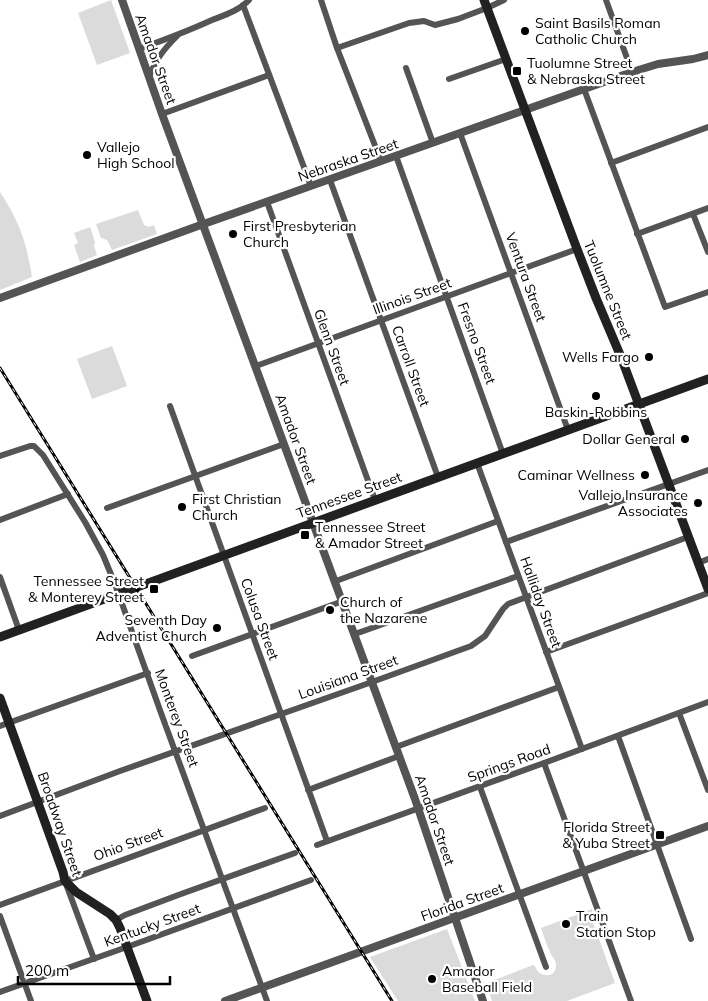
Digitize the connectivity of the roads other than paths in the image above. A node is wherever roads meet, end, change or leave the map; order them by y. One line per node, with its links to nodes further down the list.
1 (122, 0): 10 (street, Amador Street)
2 (249, 0): 7 (street)
3 (321, 0): 9 (street)
4 (504, 0): 6 (street)
5 (606, 0): 14 (street)
6 (486, 4): 9 (street); 12 (main road, Tuolumne Street)
7 (243, 5): 8 (street); 15 (street)
8 (178, 35): 10 (street); 16 (street)
9 (337, 48): 25 (street)
10 (140, 49): 16 (street, Amador Street)
11 (708, 55): 14 (street, Nebraska Street)
12 (506, 59): 17 (street); 19 (main road, Tuolumne Street)
13 (406, 68): 23 (street)
14 (632, 72): 18 (street, Nebraska Street)
15 (269, 76): 20 (street); 28 (street)
16 (149, 77): 20 (street, Amador Street)
17 (449, 79)
18 (584, 89): 19 (street, Nebraska Street); 26 (street)
19 (526, 110): 22 (street, Nebraska Street); 34 (main road, Tuolumne Street)
20 (162, 114): 32 (street, Amador Street)
21 (708, 127): 26 (street)
22 (460, 134): 23 (street, Nebraska Street); 36 (street, Ventura Street)
23 (433, 143): 24 (street, Nebraska Street)
24 (396, 156): 25 (street, Nebraska Street); 38 (street, Fresno Street)
25 (381, 161): 27 (street, Nebraska Street)
26 (611, 163): 33 (street)
27 (330, 180): 28 (street, Nebraska Street); 40 (street, Carroll Street)
28 (311, 186): 29 (street, Nebraska Street)
29 (266, 202): 32 (street, Nebraska Street); 41 (street, Glenn Street)
30 (708, 208): 31 (street)
31 (693, 214): 33 (street); 35 (street)
32 (204, 224): 39 (street, Nebraska Street); 42 (street, Amador Street)
33 (637, 234): 37 (street)
34 (577, 249): 36 (street, Illinois Street); 44 (main road, Tuolumne Street)
35 (708, 252)
36 (511, 273): 38 (street, Illinois Street); 46 (street, Ventura Street)
37 (708, 292)
38 (446, 297): 40 (street, Illinois Street); 48 (street, Fresno Street)
39 (0, 298)
40 (381, 320): 41 (street, Illinois Street); 53 (street, Carroll Street)
41 (318, 344): 42 (street, Illinois Street); 56 (street, Glenn Street)
42 (256, 366): 47 (street, Amador Street)
43 (708, 379): 44 (main road, Tennessee Street)
44 (638, 404): 46 (main road, Tennessee Street); 54 (main road, Tuolumne Street)
45 (170, 406): 52 (street, Colusa Street)
46 (568, 430): 48 (main road, Tennessee Street)
47 (284, 444): 52 (street); 60 (street, Amador Street)
48 (503, 454): 50 (main road, Tennessee Street)
49 (0, 456): 55 (street, Monterey Street)
50 (477, 463): 53 (main road, Tennessee Street); 59 (street, Halliday Street)
51 (708, 470): 54 (street)
52 (196, 476): 57 (street); 63 (street, Colusa Street)
53 (438, 477): 56 (main road, Tennessee Street)
54 (668, 484): 61 (main road, Tuolumne Street); 62 (street)
55 (68, 494): 58 (street); 71 (street, Monterey Street)
56 (375, 500): 60 (main road, Tennessee Street)
57 (107, 508)
58 (0, 520)
59 (498, 521): 62 (street, Halliday Street); 68 (street)
60 (314, 523): 63 (main road, Tennessee Street); 68 (street, Amador Street)
61 (688, 537): 65 (main road, Tuolumne Street); 72 (street, Louisiana Street)
62 (506, 542): 66 (street, Halliday Street)
63 (224, 556): 71 (main road, Tennessee Street); 75 (street, Colusa Street)
64 (708, 559): 65 (street)
65 (698, 563): 69 (main road, Tuolumne Street)
66 (518, 576): 72 (street, Halliday Street); 76 (street)
67 (0, 577): 74 (street)
68 (336, 582): 73 (street, Amador Street)
69 (708, 589)
70 (708, 593): 78 (street)
71 (119, 594): 74 (main road, Tennessee Street); 80 (street, Monterey Street)
72 (526, 597): 78 (street, Halliday Street); 81 (street, Louisiana Street)
73 (343, 601): 75 (street); 76 (street, Amador Street)
74 (19, 630): 77 (main road, Tennessee Street)
75 (252, 634): 79 (street); 86 (street, Colusa Street)
76 (355, 634): 81 (street, Amador Street)
77 (0, 637)
78 (546, 652): 82 (street, Halliday Street)
79 (192, 656)
80 (148, 673): 87 (street); 92 (street, Monterey Street)
81 (372, 682): 86 (street, Louisiana Street); 90 (street, Amador Street)
82 (559, 687): 90 (street); 91 (street, Halliday Street)
83 (0, 698): 87 (main road, Broadway Street)
84 (708, 702): 85 (street, Springs Road)
85 (679, 713): 89 (street, Springs Road); 97 (street)
86 (281, 714): 92 (street, Louisiana Street); 96 (street, Colusa Street)
87 (9, 722): 88 (street); 98 (main road, Broadway Street)
88 (0, 726)
89 (618, 736): 91 (street, Springs Road); 105 (street)
90 (396, 747): 93 (street, Amador Street)
91 (582, 749): 94 (street, Springs Road)
92 (176, 751): 98 (street, Louisiana Street); 103 (street, Monterey Street)
93 (399, 756): 96 (street); 100 (street, Amador Street)
94 (544, 763): 95 (street, Springs Road); 108 (street)
95 (480, 787): 100 (street, Springs Road); 112 (street)
96 (308, 790): 104 (street, Colusa Street)
97 (708, 790)
98 (38, 802): 101 (street, Louisiana Street); 111 (main road, Broadway Street)
99 (265, 808): 103 (street, Ohio Street)
100 (419, 808): 104 (street, Springs Road); 116 (street, Amador Street)
101 (0, 816)
102 (708, 826): 105 (street, Florida Street)
103 (204, 829): 109 (street, Monterey Street); 111 (street, Ohio Street)
104 (327, 841): 106 (street, Springs Road)
105 (656, 844): 108 (street, Florida Street); 118 (street)
106 (317, 845)
107 (295, 853): 109 (street)
108 (584, 871): 112 (street, Florida Street); 130 (street)
109 (223, 879): 114 (street, Monterey Street); 117 (street)
110 (311, 880): 114 (street, Kentucky Street)
111 (65, 881): 113 (street, Ohio Street); 117 (main road); 120 (street, Broadway Street)
112 (520, 894): 116 (street, Florida Street); 121 (street)
113 (0, 905)
114 (234, 909): 119 (street, Kentucky Street); 123 (street, Monterey Street)
115 (0, 916): 122 (street)
116 (455, 918): 123 (street, Florida Street); 129 (street, Amador Street)
117 (116, 920): 119 (main road)
118 (691, 939)
119 (128, 947): 120 (street, Kentucky Street); 126 (main road)
120 (94, 959): 122 (street, Kentucky Street)
121 (546, 967)
122 (24, 983): 124 (street, Kentucky Street); 125 (street)
123 (262, 988): 127 (street, Florida Street); 128 (street, Monterey Street)
124 (0, 992)
125 (31, 1001)
126 (147, 1001)
127 (225, 1001)
128 (267, 1001)
129 (483, 1001)
130 (631, 1001)

